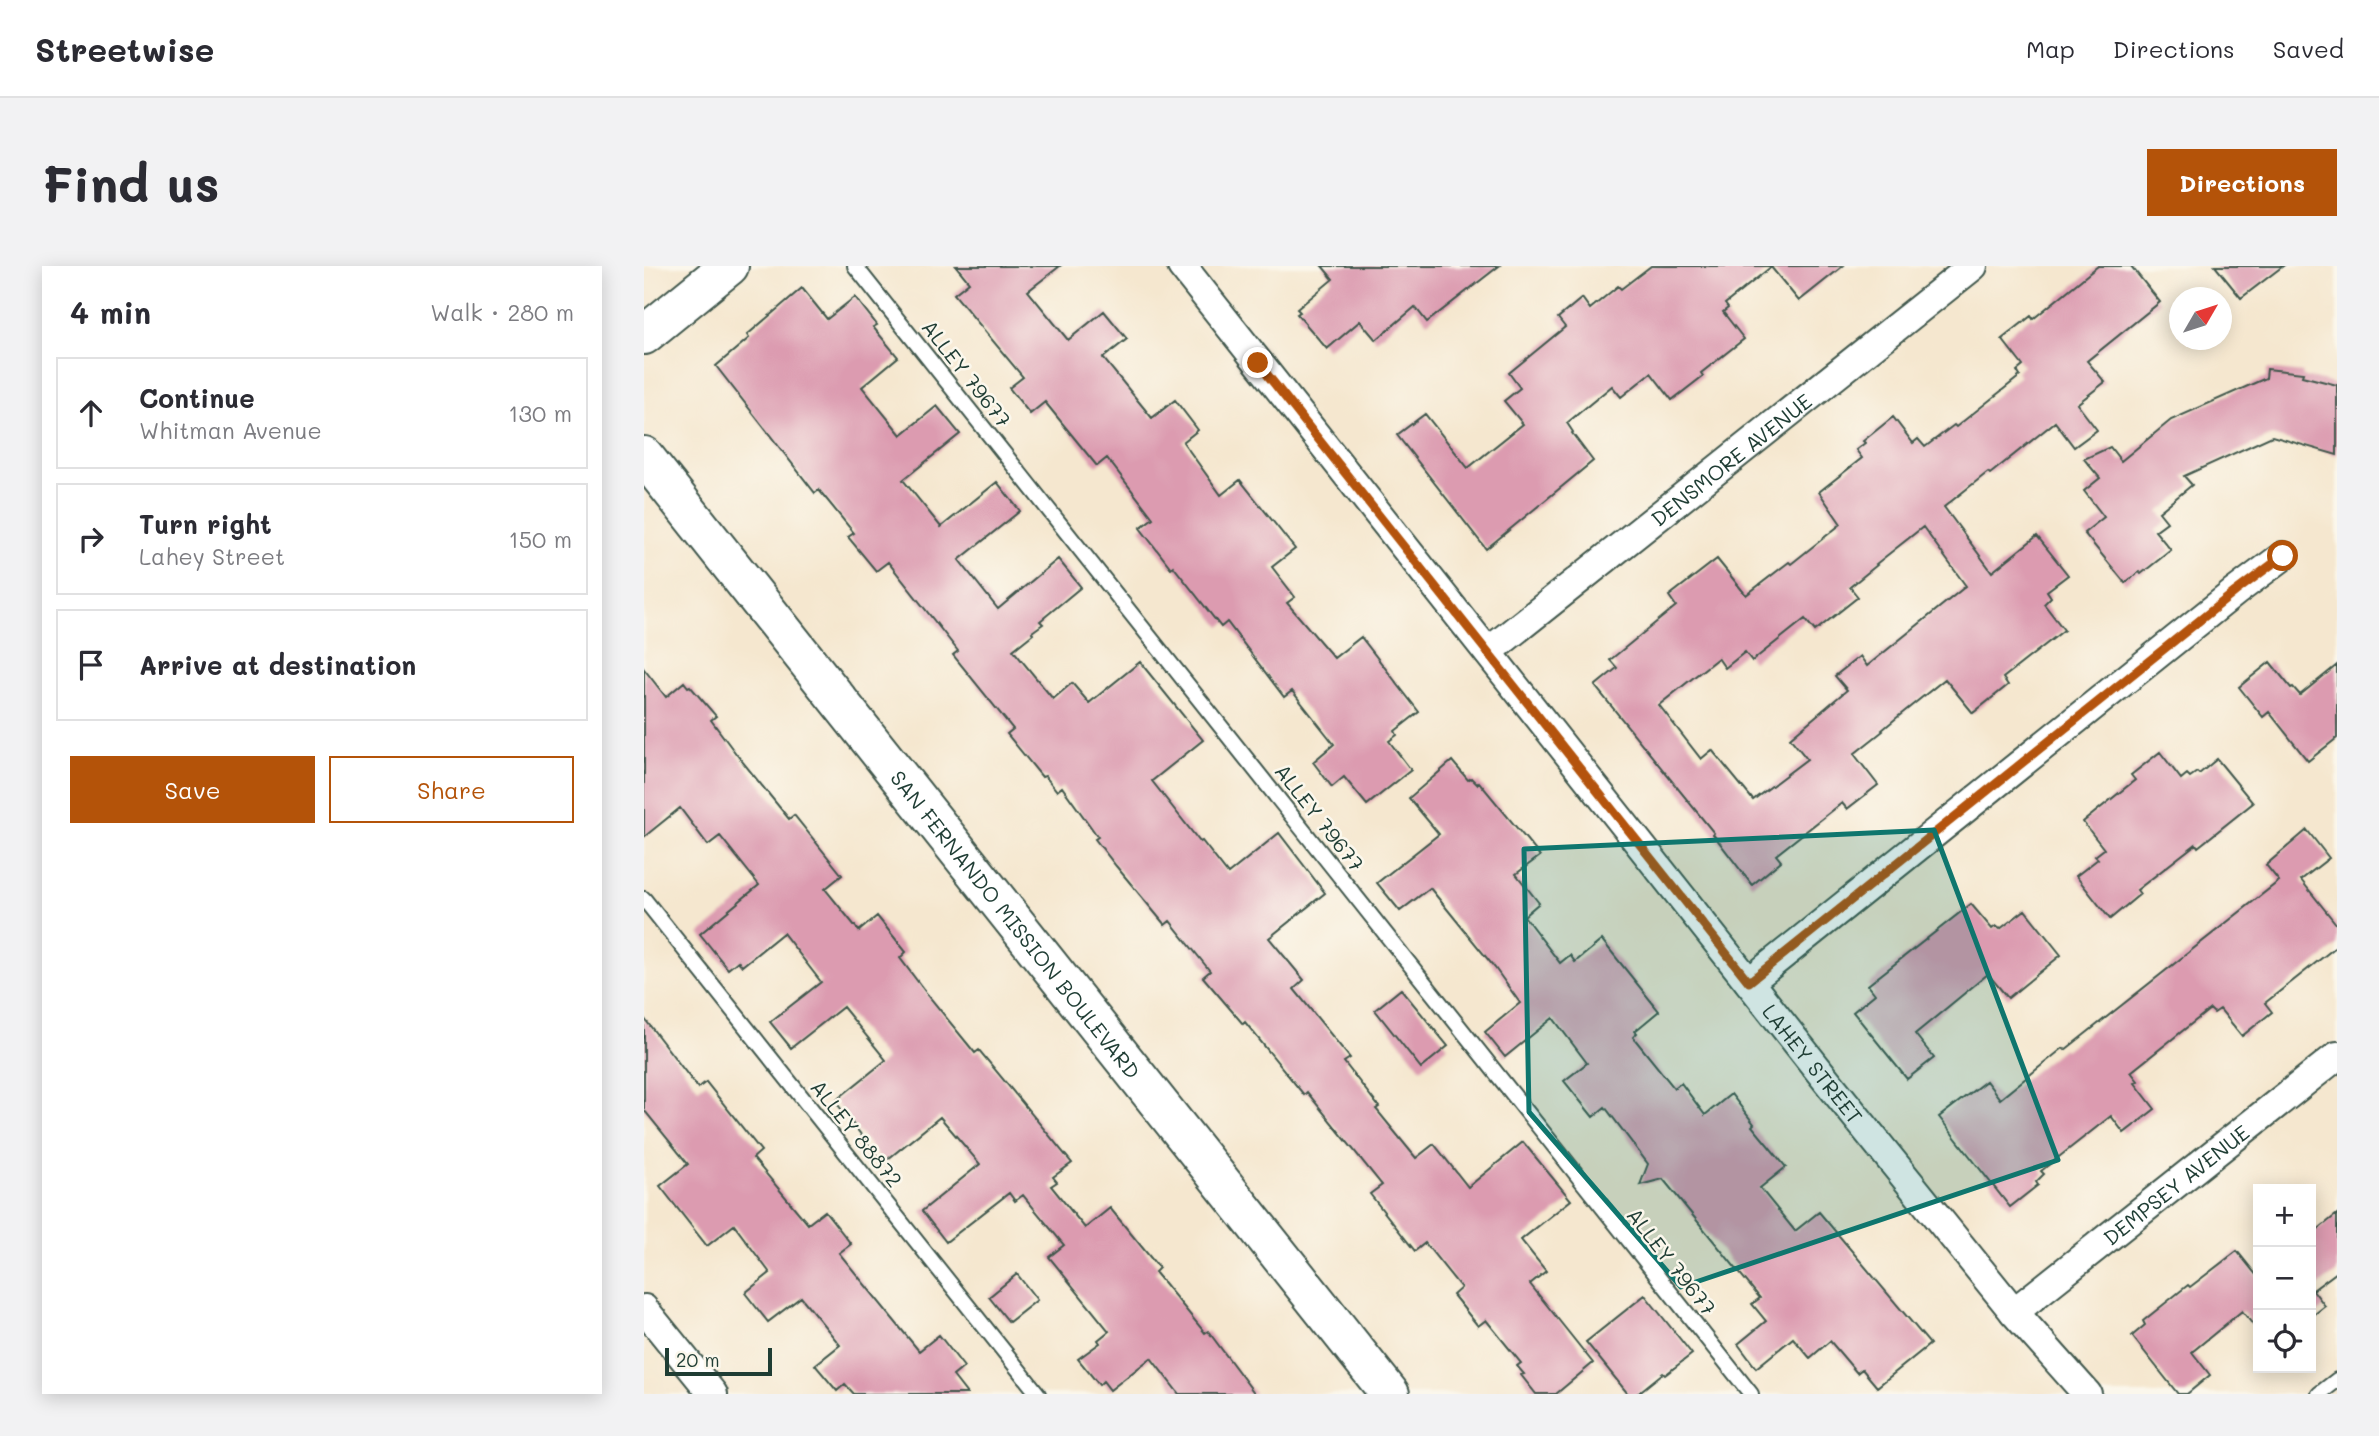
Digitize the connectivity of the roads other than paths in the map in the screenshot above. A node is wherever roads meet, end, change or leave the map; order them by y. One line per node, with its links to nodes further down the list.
1 (729, 266): 5 (main road)
2 (855, 266): 18 (lane, ALLEY 79677)
3 (1182, 266): 8 (street, LAHEY STREET)
4 (1973, 266): 8 (street, DENSMORE AVENUE)
5 (644, 335)
6 (644, 456): 17 (main road, SAN FERNANDO MISSION BOULEVARD)
7 (2283, 556): 10 (street)
8 (1488, 652): 10 (street, LAHEY STREET)
9 (644, 899): 16 (lane, ALLEY 88872)
10 (1749, 982): 13 (street, LAHEY STREET)
11 (2337, 1056): 13 (street, DEMPSEY AVENUE)
12 (644, 1309): 15 (street)
13 (2014, 1312): 19 (street, LAHEY STREET)
14 (2337, 1380): 20 (lane)
15 (713, 1394)
16 (1038, 1394)
17 (1390, 1394)
18 (1751, 1394)
19 (2087, 1394)
20 (2319, 1394)

